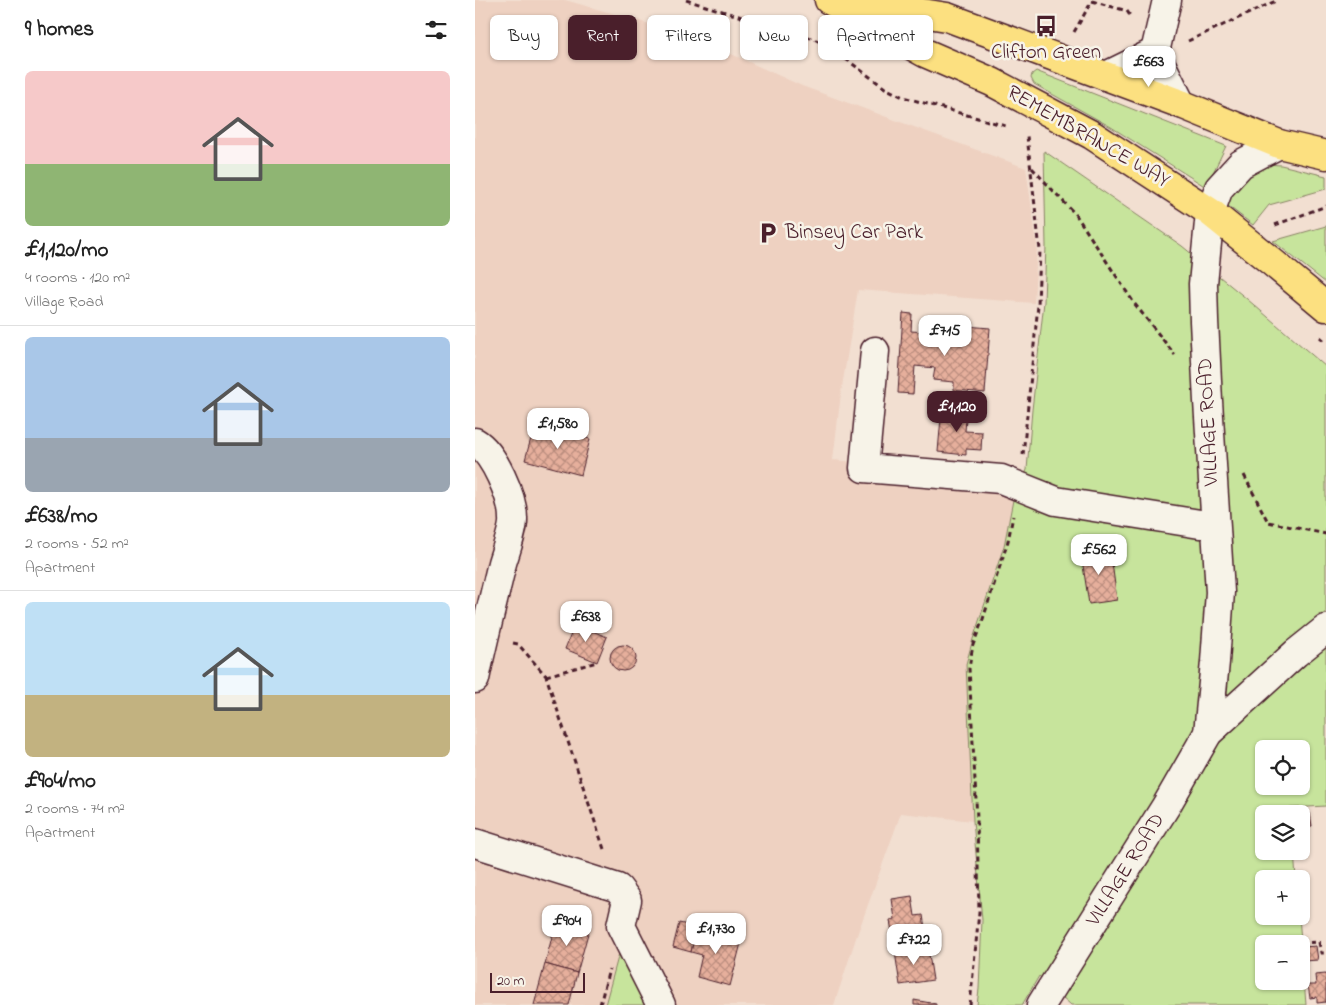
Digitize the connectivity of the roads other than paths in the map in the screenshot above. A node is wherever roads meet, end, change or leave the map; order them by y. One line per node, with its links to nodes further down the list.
1 (829, 0): 9 (highway, REMEMBRANCE WAY)
2 (841, 0): 5 (highway)
3 (1165, 0): 4 (street)
4 (1167, 48): 5 (street); 6 (street)
5 (1107, 76): 6 (highway)
6 (1181, 104): 7 (highway)
7 (1279, 144): 8 (highway); 9 (street, VILLAGE ROAD)
8 (1326, 155)
9 (1210, 212): 10 (highway, REMEMBRANCE WAY); 13 (street, VILLAGE ROAD)
10 (1326, 307)
11 (875, 352): 13 (street)
12 (475, 442): 15 (street)
13 (1215, 524): 16 (street, VILLAGE ROAD)
14 (1326, 629): 16 (street, VILLAGE ROAD)
15 (475, 679)
16 (1208, 733): 19 (street, VILLAGE ROAD)
17 (475, 843): 18 (street)
18 (661, 1005)
19 (1041, 1005)

